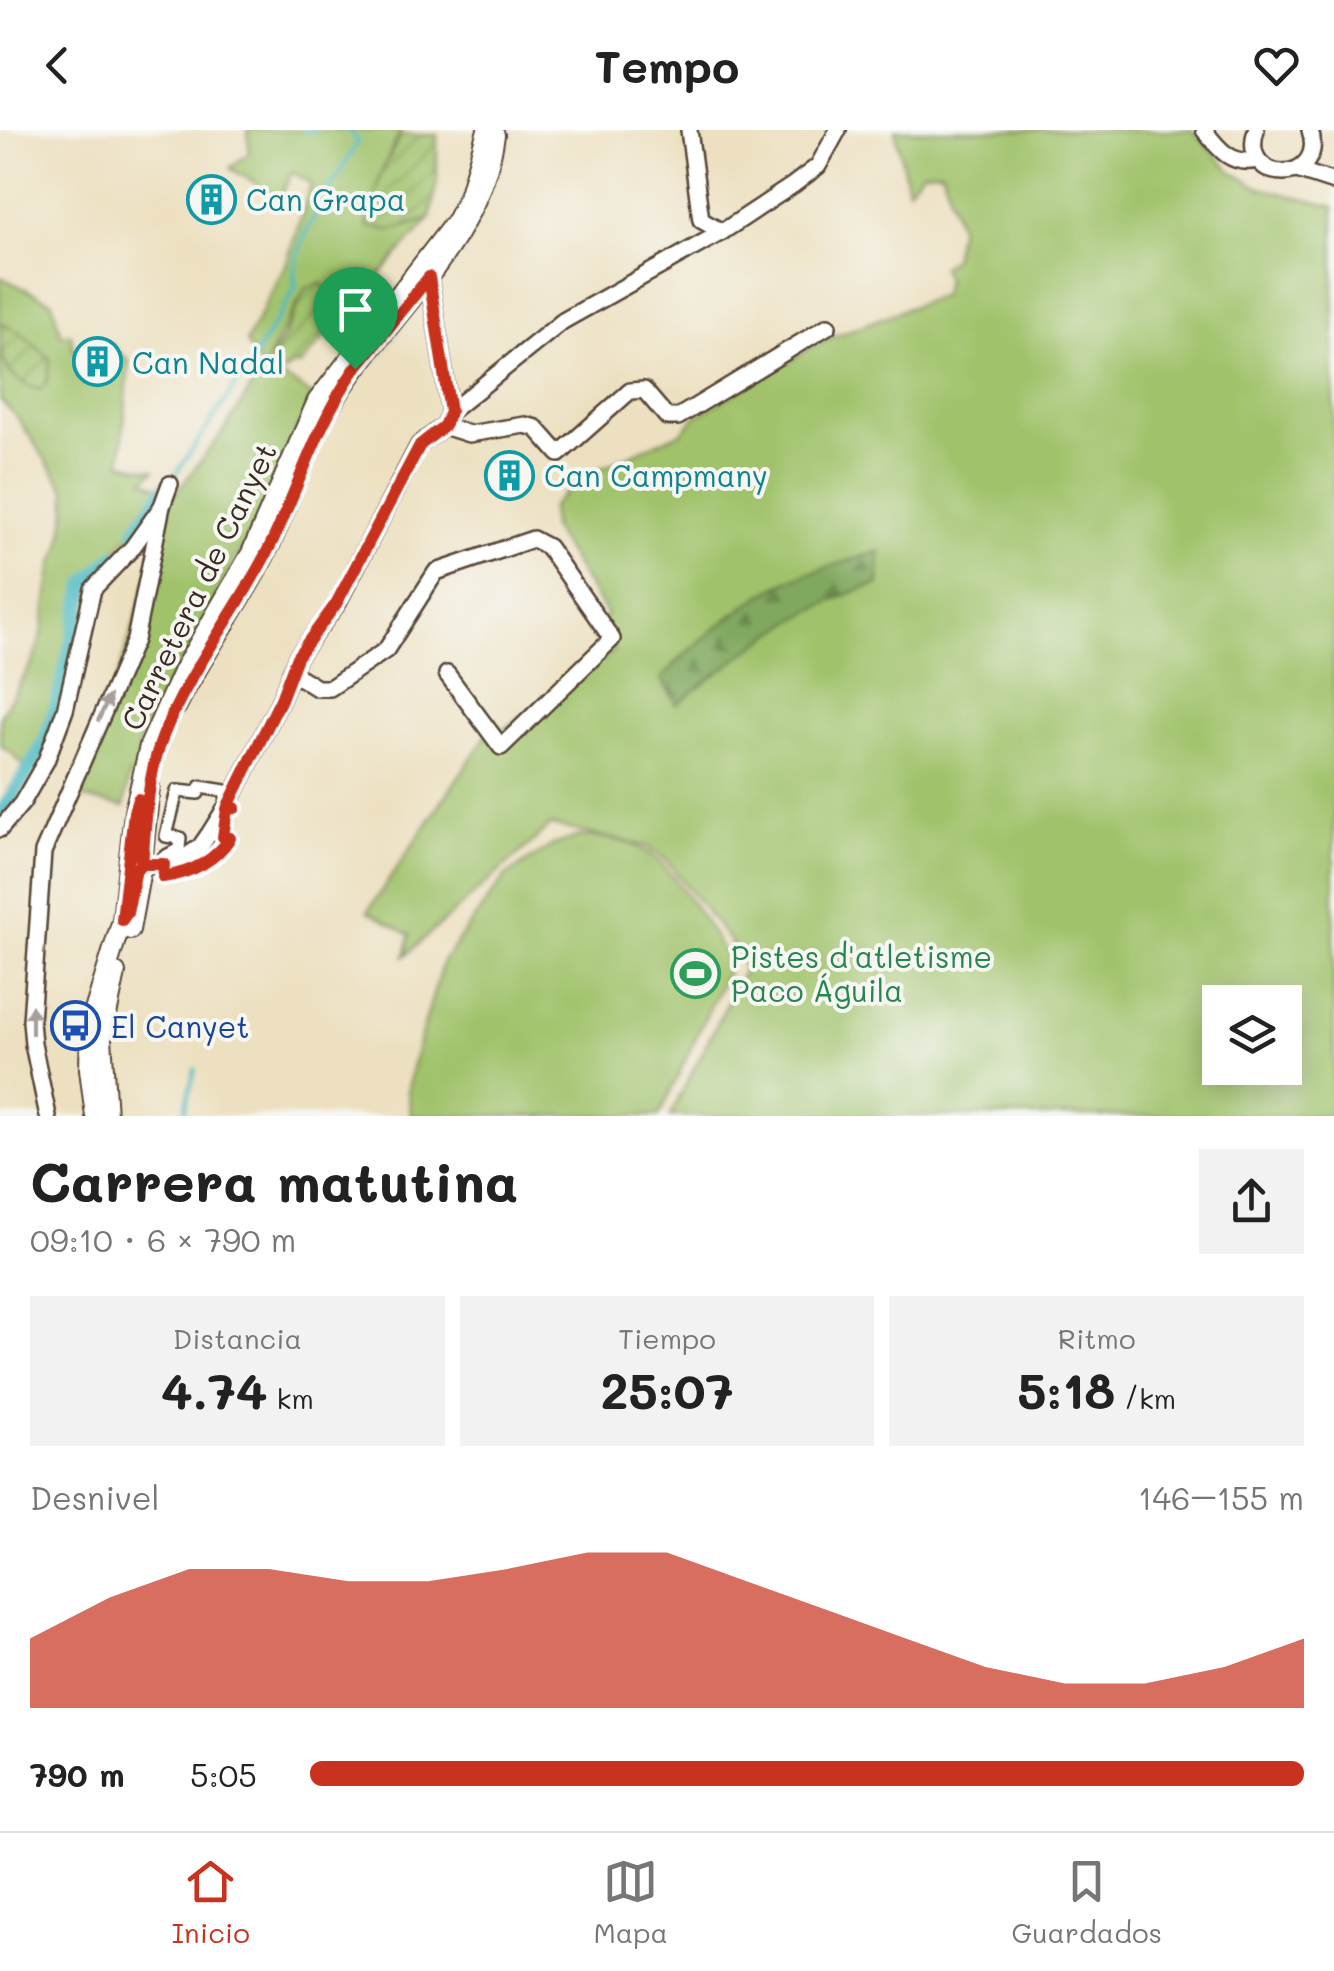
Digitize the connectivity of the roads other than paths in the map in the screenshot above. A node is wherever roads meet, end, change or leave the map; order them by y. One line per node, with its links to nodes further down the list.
1 (487, 130): 12 (street, Carretera de Canyet)
2 (496, 130): 14 (street, Carretera de Canyet)
3 (690, 130): 13 (street)
4 (838, 130): 13 (street)
5 (1204, 130): 8 (street)
6 (1253, 135): 8 (street); 9 (street)
7 (1311, 138): 10 (street); 11 (street)
8 (1217, 146): 9 (street)
9 (1258, 160): 10 (street)
10 (1297, 170): 11 (street)
11 (1334, 179)
12 (458, 219): 14 (street); 21 (street, Carretera de Canyet)
13 (722, 232): 16 (street)
14 (429, 277): 16 (street); 24 (street, Carretera de Canyet)
15 (828, 326): 16 (street)
16 (447, 419): 19 (street)
17 (170, 484): 18 (street)
18 (162, 506): 23 (street); 27 (street, one-way to 18)
19 (291, 672): 20 (street); 22 (street)
20 (447, 674)
21 (138, 799): 24 (street); 26 (street, Carretera de Canyet)
22 (228, 806): 25 (street); 25 (street)
23 (0, 829)
24 (142, 864): 25 (street); 26 (street); 29 (street, Carretera de Canyet)
25 (164, 864)
26 (122, 920): 28 (street, Carretera de Canyet)
27 (48, 1116)
28 (95, 1116)
29 (107, 1116)

